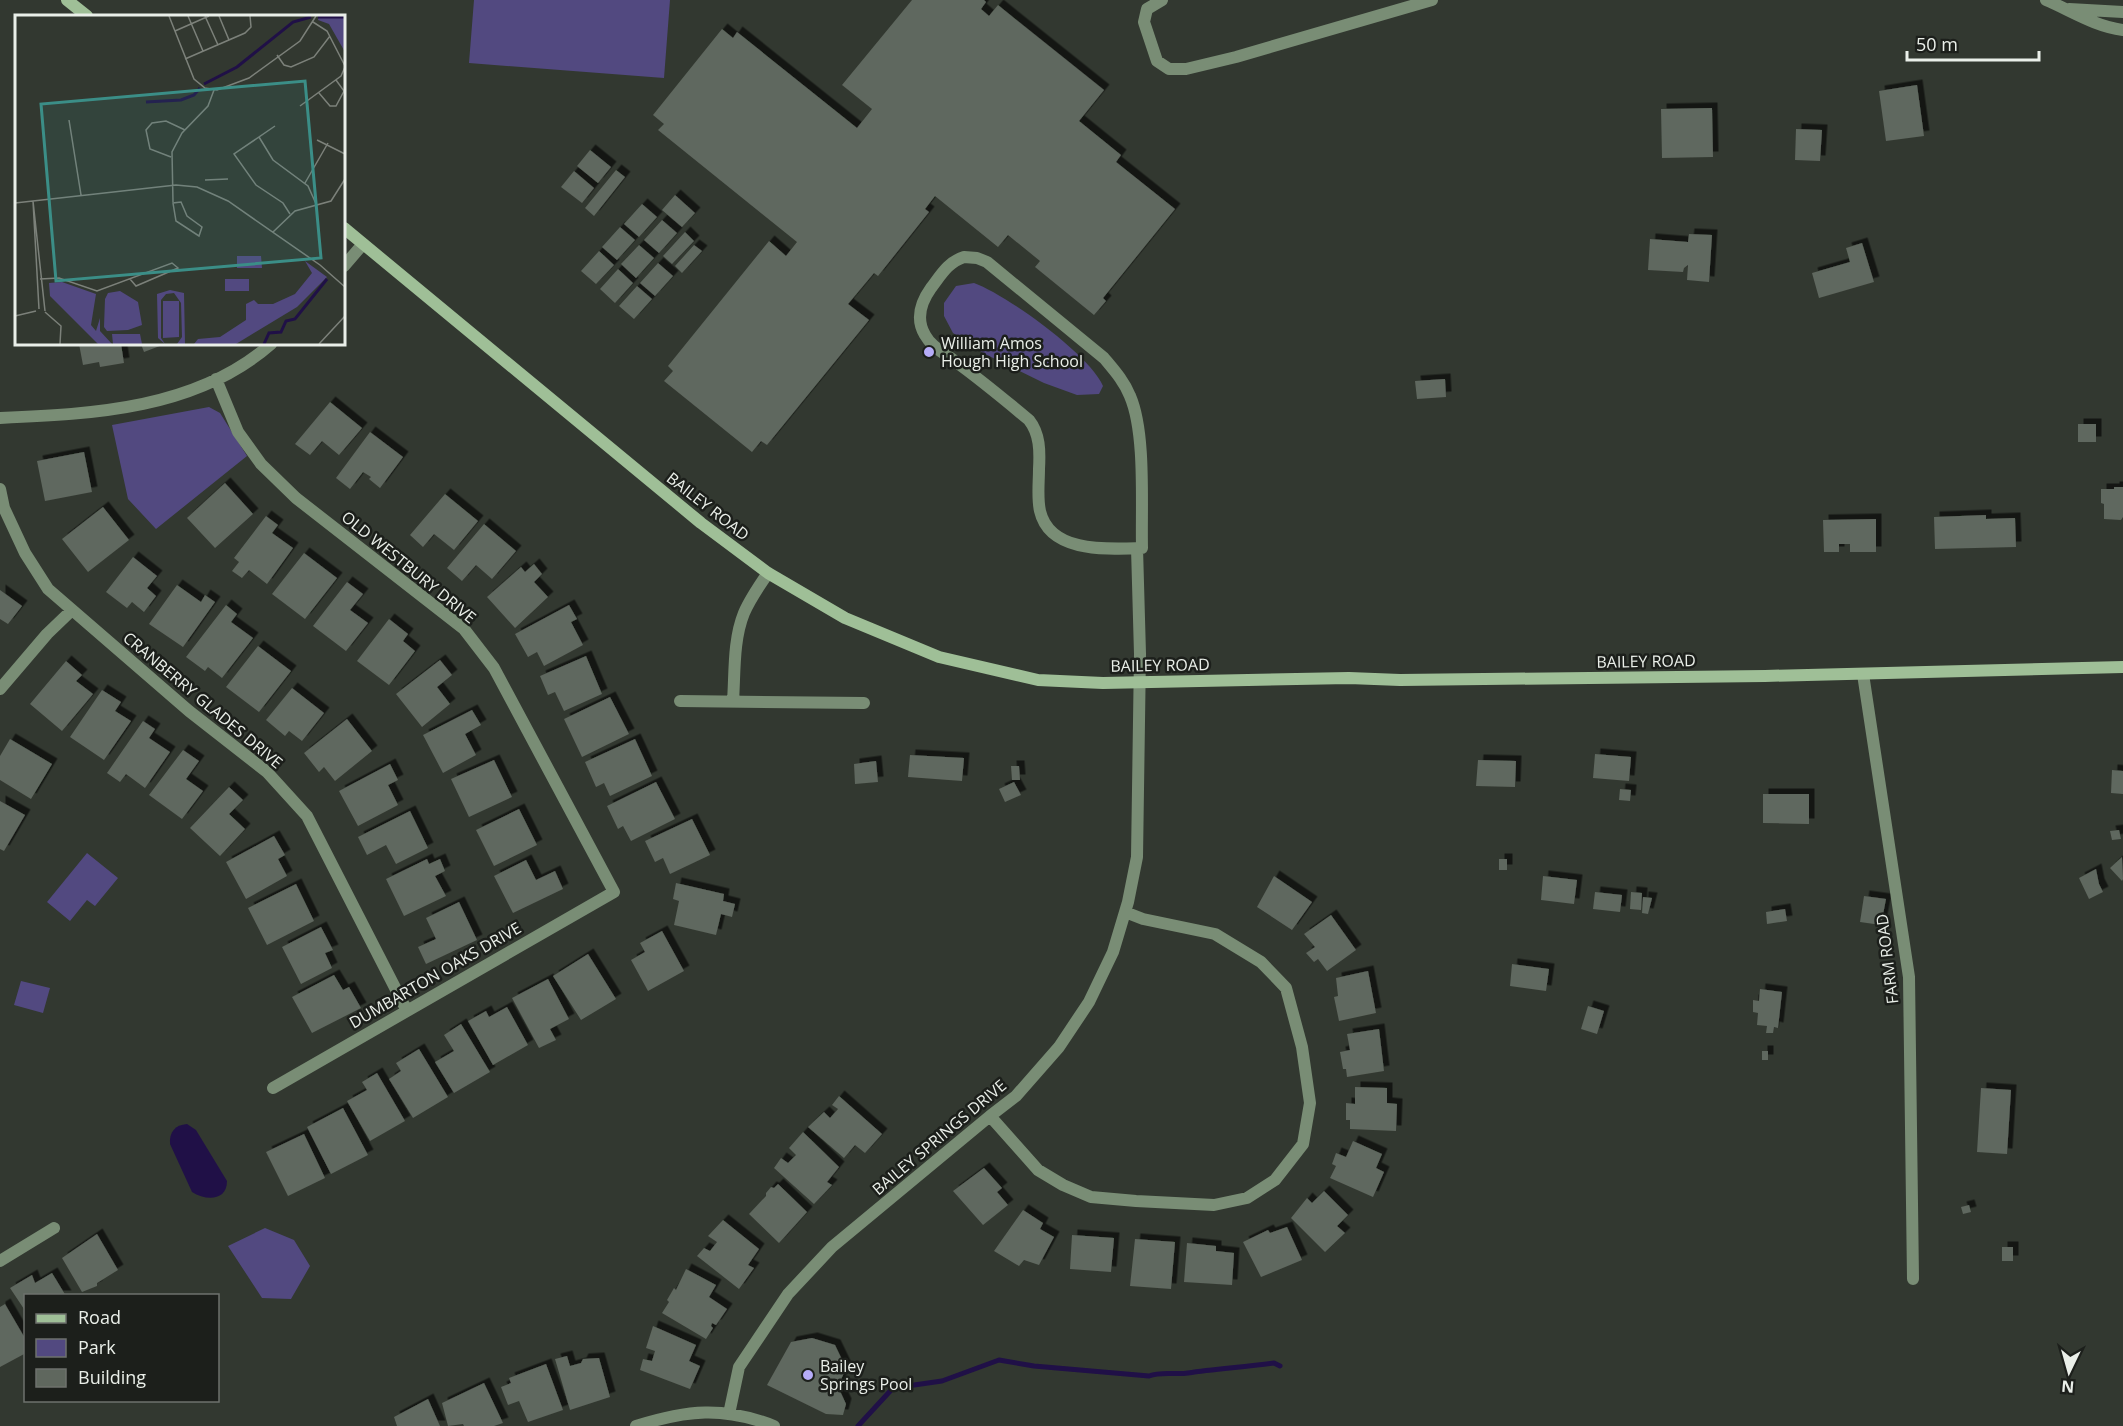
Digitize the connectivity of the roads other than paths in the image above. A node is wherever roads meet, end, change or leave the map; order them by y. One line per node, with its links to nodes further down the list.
1 (67, 0): 7 (street)
2 (1162, 0): 3 (street)
3 (1432, 0)
4 (2046, 0): 5 (street)
5 (2068, 9): 6 (street); 8 (street)
6 (2123, 12)
7 (86, 15)
8 (2123, 30)
9 (345, 229): 10 (street, BAILEY ROAD)
10 (363, 244): 11 (street); 17 (street, BAILEY ROAD)
11 (345, 265)
12 (270, 345): 13 (street)
13 (216, 379): 14 (street); 26 (street, OLD WESTBURY DRIVE)
14 (0, 418)
15 (0, 489): 18 (street, CRANBERRY GLADES DRIVE)
16 (1137, 548): 16 (street, BAILEY SPRINGS DRIVE); 21 (street, BAILEY SPRINGS DRIVE)
17 (768, 573): 21 (street, BAILEY ROAD); 24 (street)
18 (72, 610): 22 (street); 28 (street, CRANBERRY GLADES DRIVE)
19 (2123, 667): 20 (street, BAILEY ROAD)
20 (1863, 674): 21 (street, BAILEY ROAD); 33 (street, FARM ROAD)
21 (1140, 681): 27 (street, BAILEY SPRINGS DRIVE)
22 (0, 689)
23 (680, 701): 24 (street)
24 (733, 701): 25 (street)
25 (864, 704)
26 (614, 892): 28 (street, DUMBARTON OAKS DRIVE)
27 (1125, 912): 30 (street, BAILEY SPRINGS DRIVE); 30 (street)
28 (406, 1011): 29 (street, DUMBARTON OAKS DRIVE)
29 (273, 1088)
30 (990, 1116): 34 (street, BAILEY SPRINGS DRIVE)
31 (54, 1228): 32 (street)
32 (0, 1261)
33 (1913, 1279)
34 (729, 1414): 35 (street); 36 (street)
35 (636, 1426)
36 (774, 1426)

